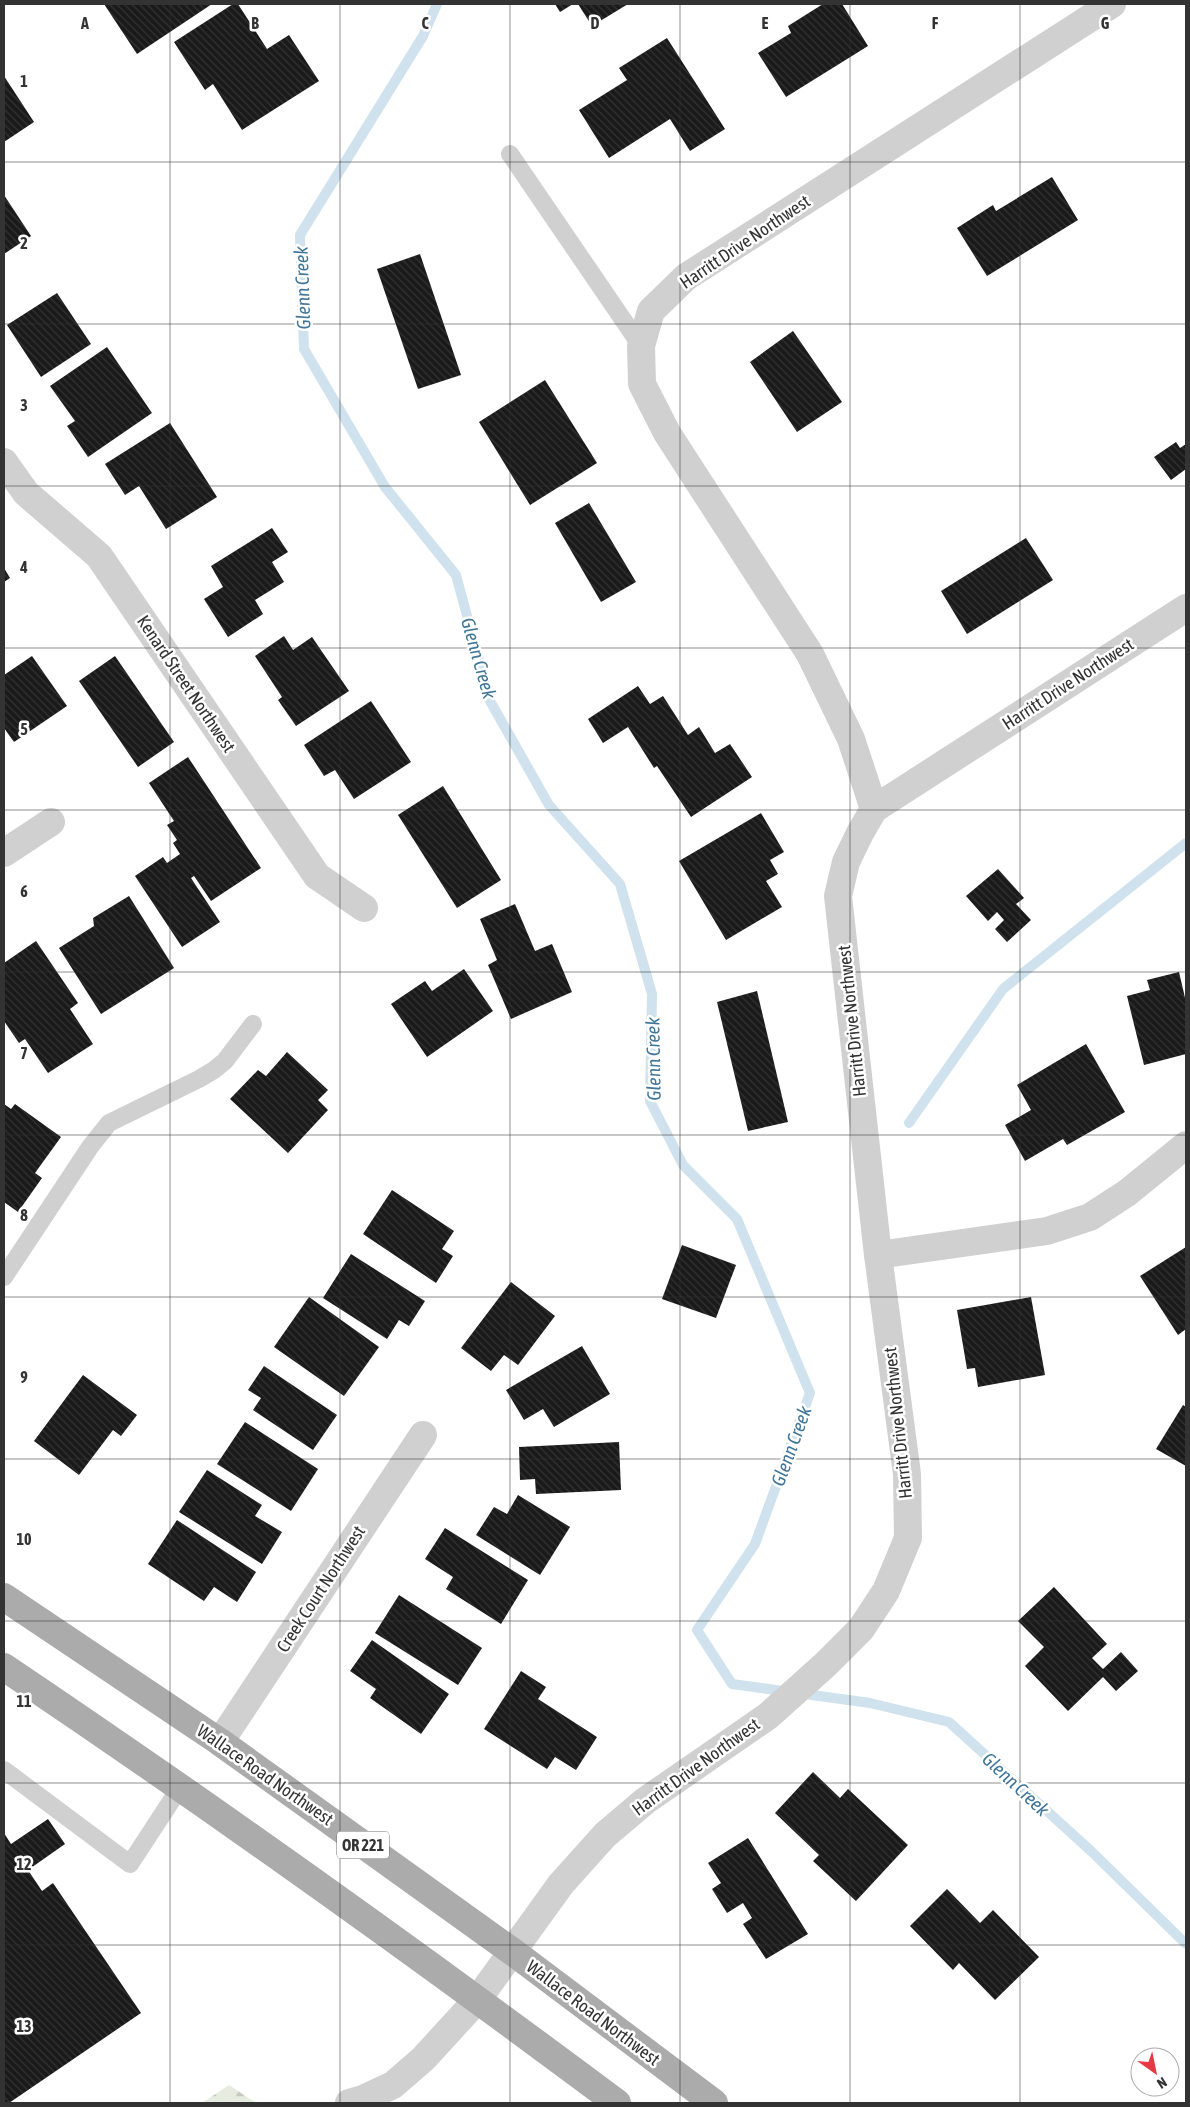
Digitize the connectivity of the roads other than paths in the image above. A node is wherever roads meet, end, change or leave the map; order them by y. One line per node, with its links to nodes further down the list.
1 (1112, 4): 3 (street, Harritt Drive Northwest)
2 (510, 154): 3 (lane)
3 (641, 346): 6 (street, Harritt Drive Northwest)
4 (4, 462): 9 (street, Kenard Street Northwest)
5 (1186, 608): 6 (street, Harritt Drive Northwest)
6 (874, 809): 12 (street, Harritt Drive Northwest)
7 (51, 822): 8 (street)
8 (4, 853)
9 (364, 908)
10 (253, 1024): 13 (lane)
11 (1186, 1146): 12 (street)
12 (878, 1254): 20 (street, Harritt Drive Northwest)
13 (4, 1277)
14 (423, 1435): 17 (street, Creek Court Northwest)
15 (4, 1597): 17 (main road, Wallace Road Northwest / OR 221)
16 (4, 1667): 19 (main road)
17 (220, 1742): 20 (main road, Wallace Road Northwest / OR 221)
18 (4, 1770): 19 (lane)
19 (181, 1786): 21 (main road)
20 (512, 1952): 21 (street, Harritt Drive Northwest); 24 (main road, Wallace Road Northwest / OR 221)
21 (478, 2000): 22 (street, Harritt Drive Northwest); 23 (main road)
22 (349, 2103)
23 (617, 2103)
24 (714, 2103)

